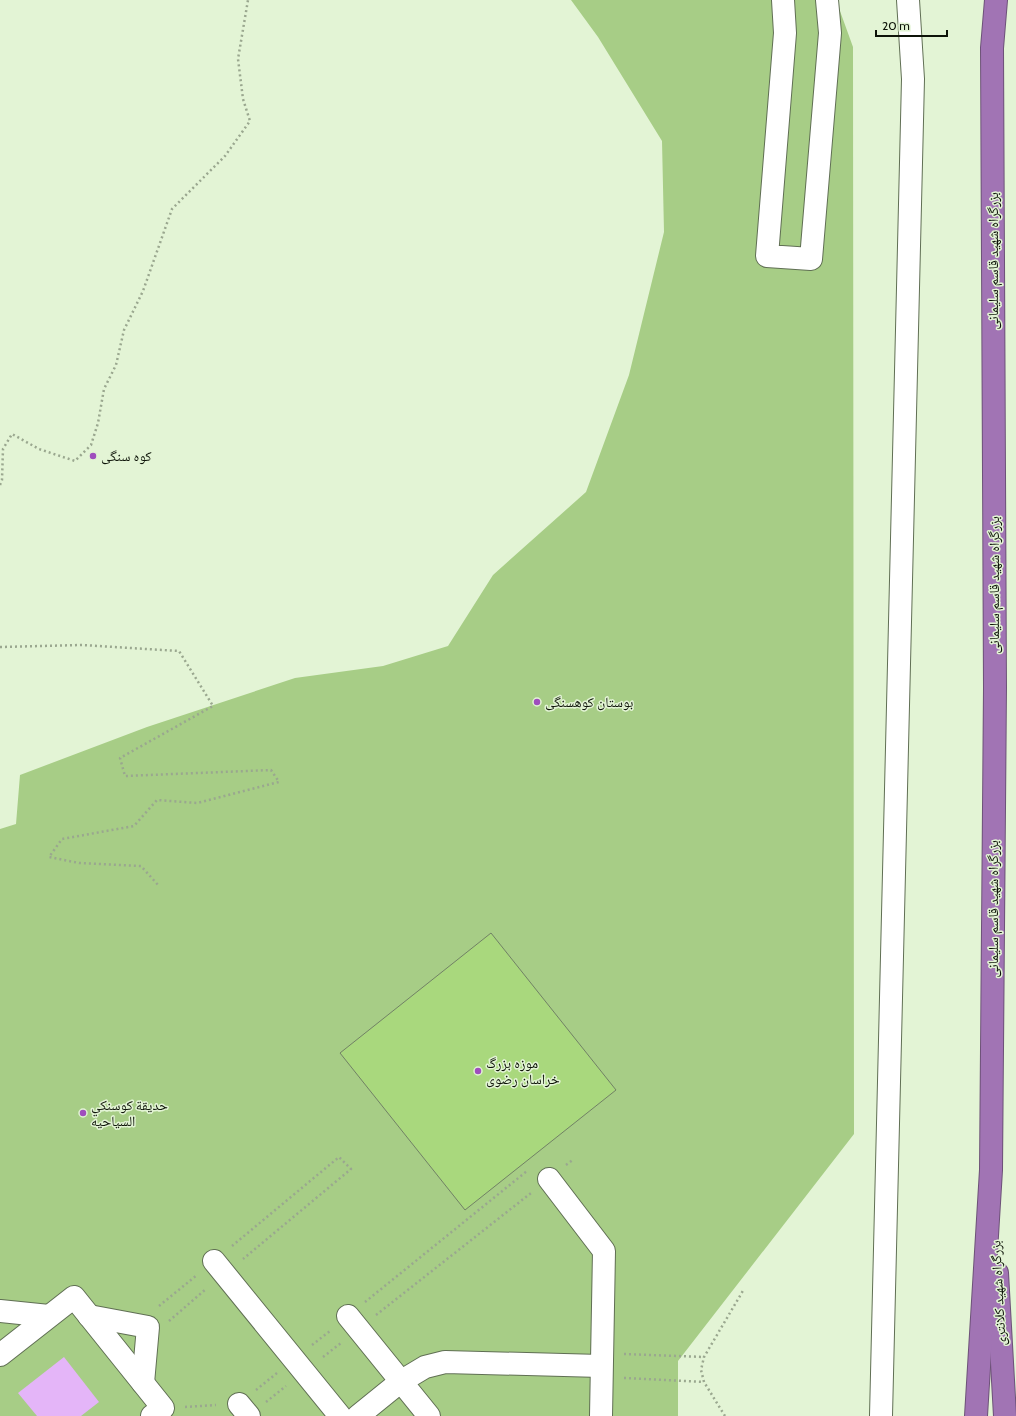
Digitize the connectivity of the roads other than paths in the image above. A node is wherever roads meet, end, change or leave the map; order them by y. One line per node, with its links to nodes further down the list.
1 (782, 0): 2 (street)
2 (827, 0)
3 (908, 0): 21 (street)
4 (996, 0): 5 (highway, بزرگراه شهید قاسم سلیمانی)
5 (991, 1170): 22 (highway); 23 (highway, بزرگراه شهید کلانتری)
6 (549, 1179): 13 (street)
7 (220, 1267): 17 (street)
8 (0, 1311): 9 (street)
9 (49, 1316): 10 (street); 12 (street)
10 (90, 1316): 15 (street); 15 (street)
11 (353, 1322): 14 (street)
12 (0, 1355)
13 (602, 1365): 14 (street); 20 (street)
14 (401, 1382): 18 (street); 19 (street)
15 (143, 1383): 16 (street)
16 (157, 1412)
17 (340, 1416)
18 (358, 1416)
19 (429, 1416)
20 (600, 1416)
21 (881, 1416)
22 (976, 1416)
23 (1005, 1416)

